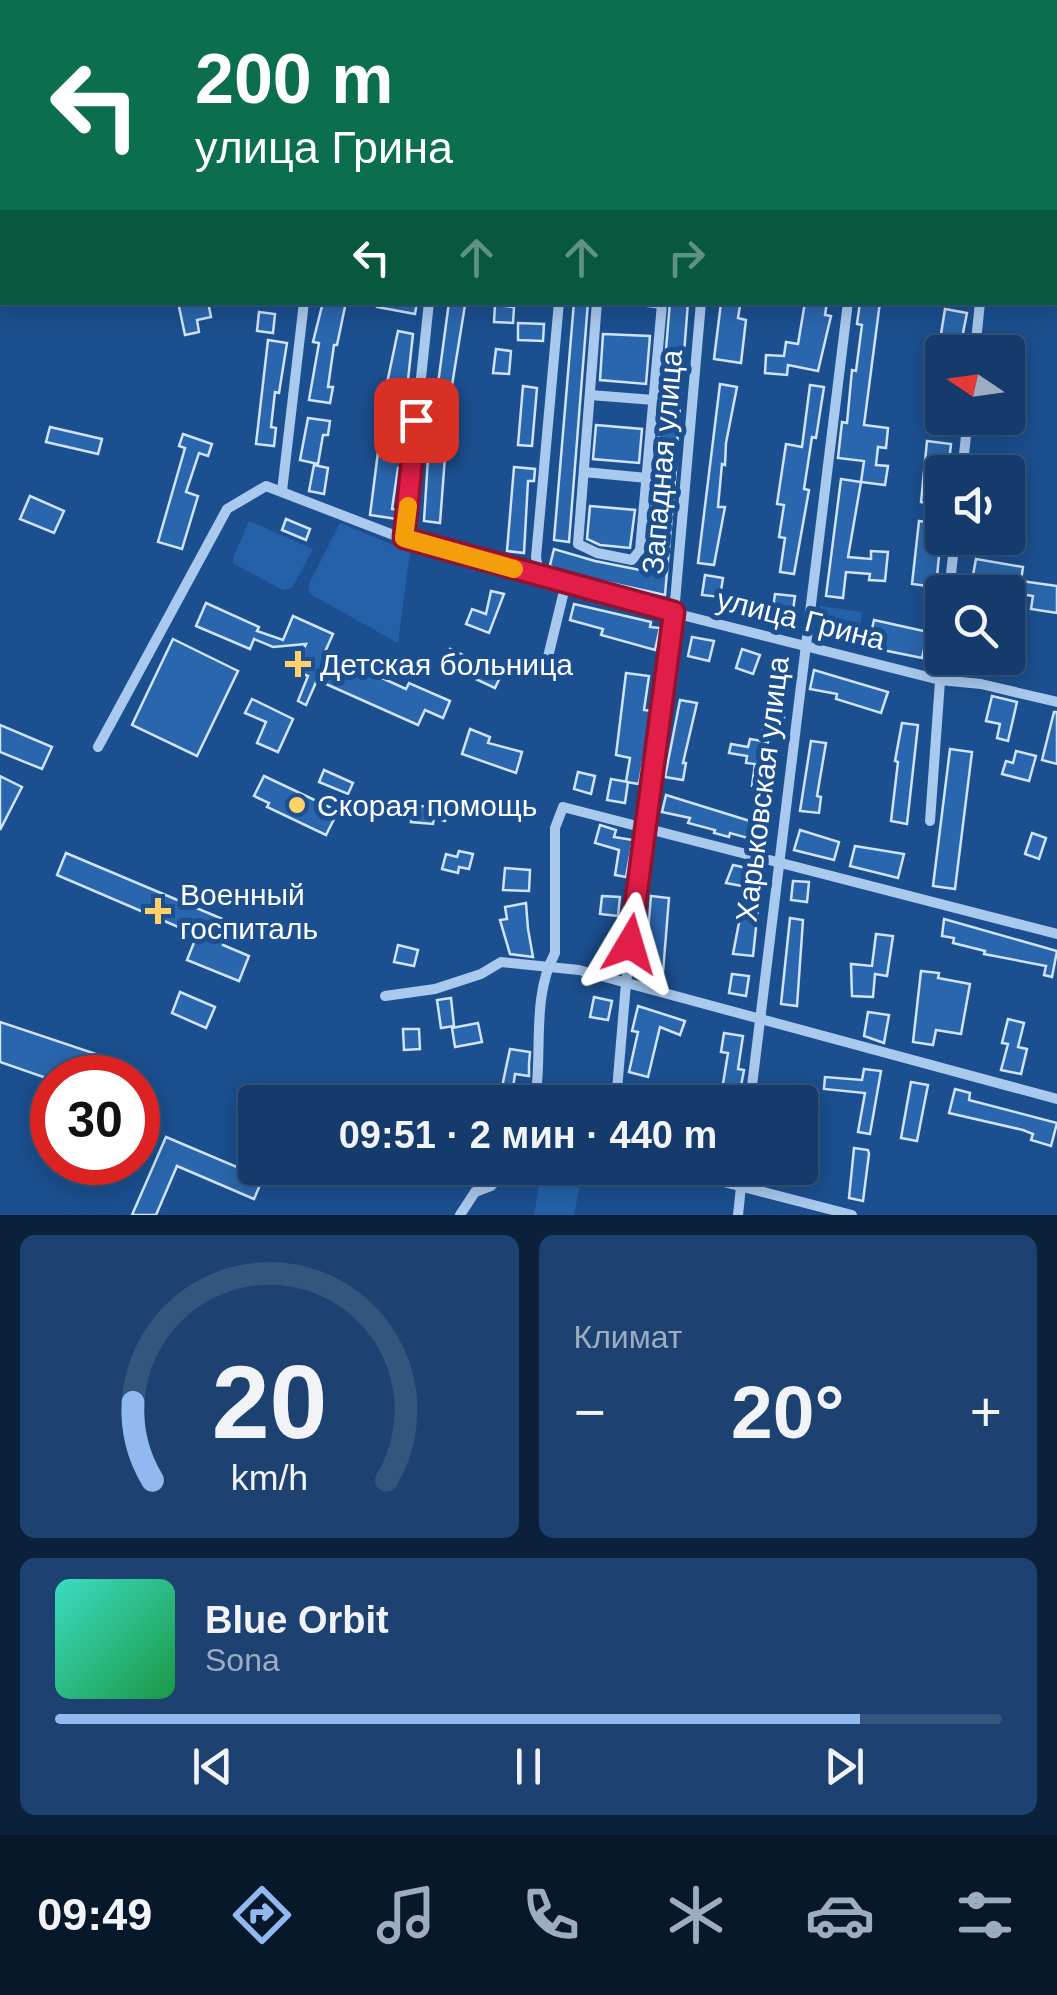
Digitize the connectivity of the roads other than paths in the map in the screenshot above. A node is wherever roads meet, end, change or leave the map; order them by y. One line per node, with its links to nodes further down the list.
1 (304, 305): 14 (street)
2 (429, 305): 15 (street)
3 (559, 305): 16 (street)
4 (597, 305): 10 (street)
5 (662, 305): 11 (street)
6 (702, 305): 17 (street, Западная улица)
7 (848, 305): 18 (street, Харьковская улица)
8 (980, 305): 9 (street)
9 (977, 335)
10 (590, 395): 11 (street); 12 (street)
11 (654, 400): 13 (street)
12 (584, 472): 13 (street); 13 (street)
13 (647, 478)
14 (282, 491): 15 (street, улица Грина); 23 (street)
15 (404, 538): 16 (street, улица Грина)
16 (566, 583): 17 (street, улица Грина); 19 (street)
17 (674, 612): 18 (street, улица Грина); 25 (street, Западная улица)
18 (804, 644): 21 (street, улица Грина); 26 (street, Харьковская улица)
19 (546, 665)
20 (940, 675): 21 (street)
21 (940, 680): 22 (street, улица Грина); 24 (street)
22 (1057, 702)
23 (98, 747)
24 (930, 821)
25 (644, 828): 26 (street); 28 (street); 29 (street, Западная улица)
26 (778, 861): 27 (street); 31 (street, Харьковская улица)
27 (1057, 934)
28 (546, 969): 29 (street); 30 (street); 32 (street)
29 (626, 983): 31 (street); 33 (street, Западная улица)
30 (384, 996)
31 (759, 1019): 34 (street, Харьковская улица); 35 (street)
32 (535, 1085)
33 (617, 1085)
34 (752, 1085)
35 (1057, 1099)
36 (493, 1185): 39 (street)
37 (733, 1185): 38 (street)
38 (740, 1187): 40 (street); 41 (street)
39 (460, 1215)
40 (738, 1215)
41 (852, 1215)

